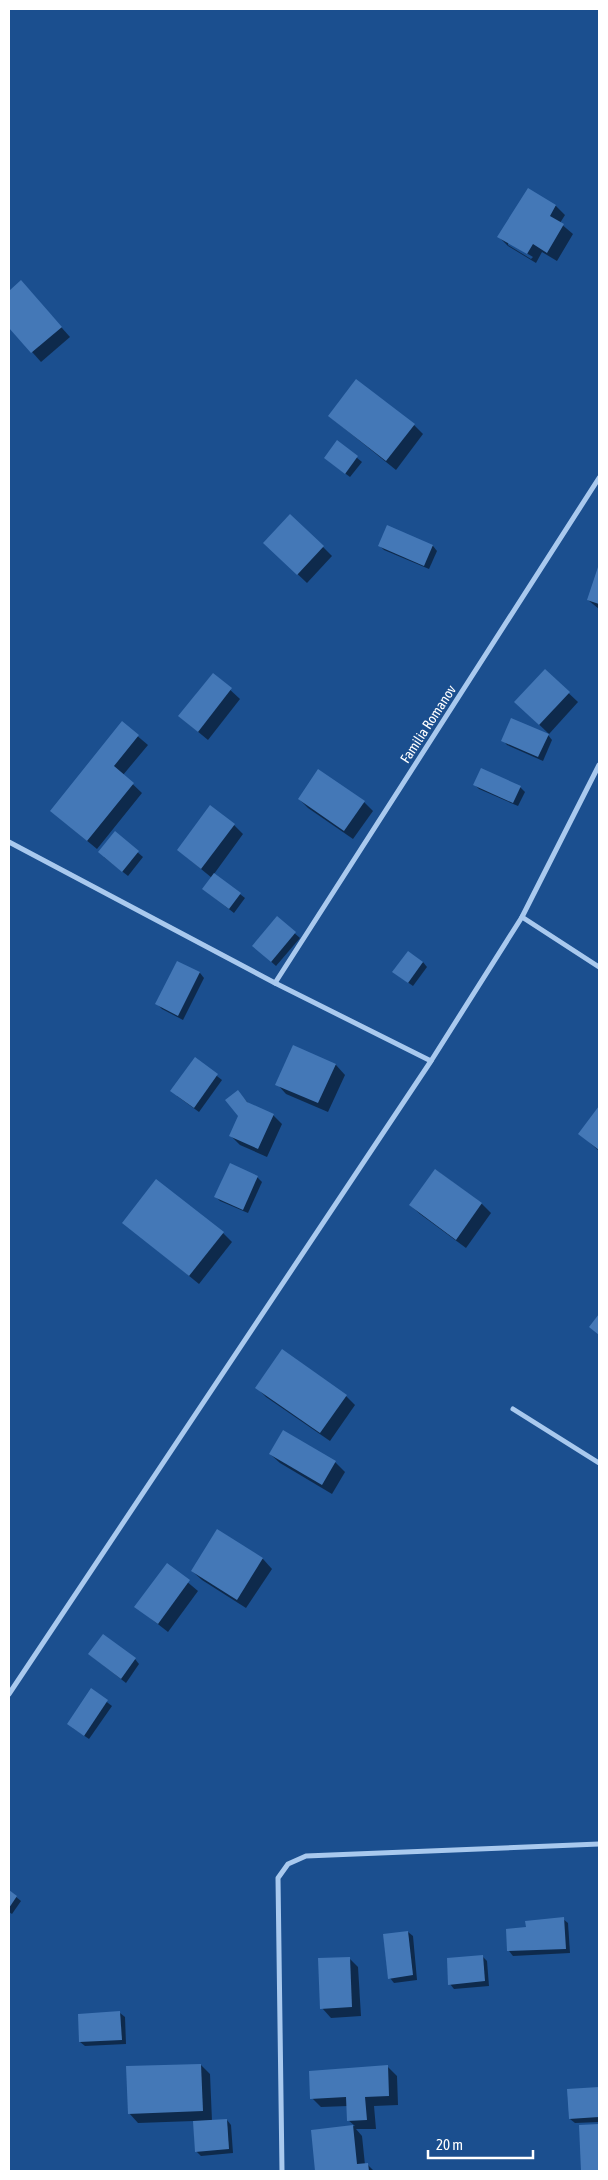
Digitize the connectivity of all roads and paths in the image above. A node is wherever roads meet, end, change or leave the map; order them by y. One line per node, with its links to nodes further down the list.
1 (599, 478): 6 (street, Familia Romanov)
2 (599, 765): 4 (street)
3 (9, 842): 6 (street)
4 (522, 917): 5 (street); 7 (street)
5 (599, 967)
6 (275, 983): 7 (street)
7 (430, 1061): 10 (street)
8 (513, 1408): 9 (street)
9 (599, 1463)
10 (9, 1694)
11 (599, 1844): 12 (street)
12 (282, 2171)

